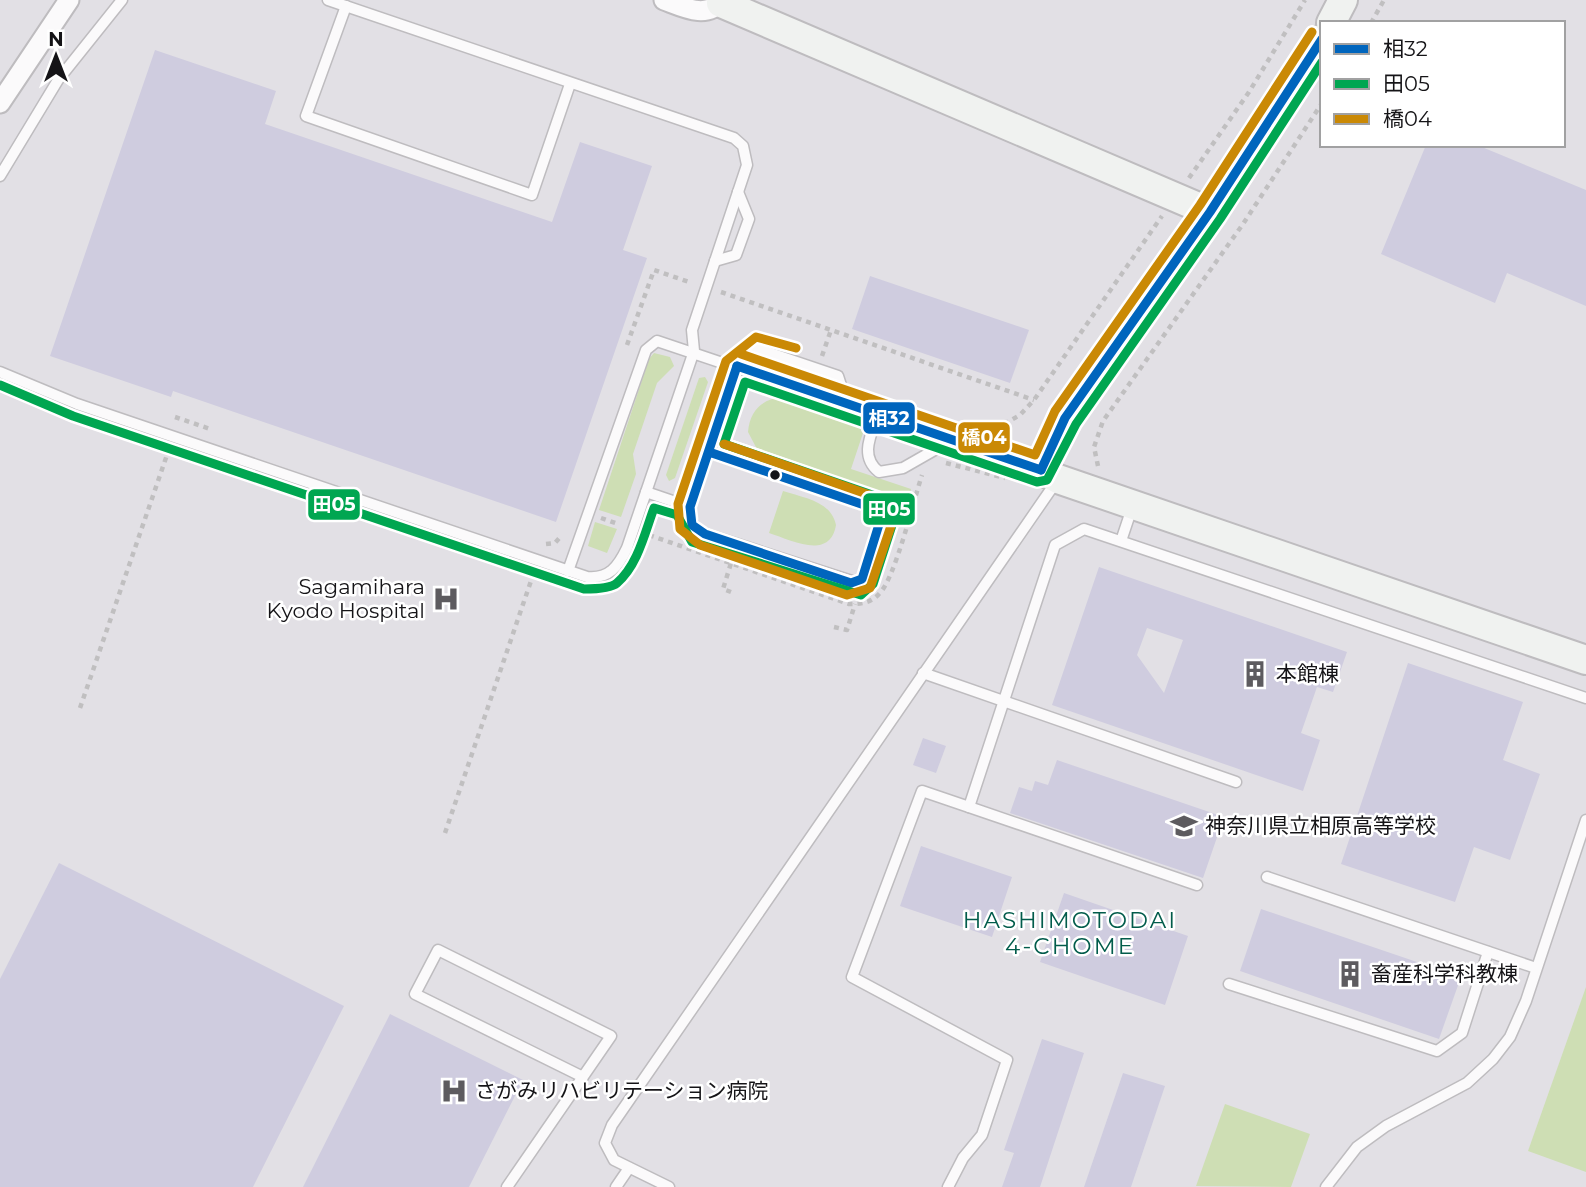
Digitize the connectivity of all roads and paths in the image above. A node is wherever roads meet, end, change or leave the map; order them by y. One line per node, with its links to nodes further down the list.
1 (69, 0): 14 (street)
2 (122, 0): 16 (lane)
3 (328, 0): 9 (lane)
4 (664, 0): 8 (street)
5 (1305, 0): 17 (path)
6 (1343, 0): 10 (street)
7 (1384, 0): 11 (path)
8 (721, 2): 20 (street)
9 (346, 6): 13 (lane); 13 (lane)
10 (1332, 21)
11 (1372, 21)
12 (1320, 42): 20 (street)
13 (570, 83): 18 (lane)
14 (0, 103)
15 (1320, 106): 40 (path)
16 (0, 176)
17 (1185, 183)
18 (738, 192): 21 (lane); 21 (lane)
19 (1164, 212): 30 (path)
20 (1210, 212): 39 (street)
21 (715, 261): 26 (lane)
22 (692, 283): 25 (path)
23 (716, 291): 24 (path)
24 (831, 330): 27 (path); 30 (path)
25 (626, 349)
26 (694, 351): 28 (lane); 41 (lane); 50 (lane)
27 (810, 352)
28 (737, 366): 31 (lane); 31 (lane); 38 (lane)
29 (0, 372): 50 (lane)
30 (1034, 400): 34 (path)
31 (847, 404): 32 (lane)
32 (878, 414): 36 (lane); 36 (lane)
33 (169, 416): 35 (path)
34 (1004, 424)
35 (219, 432)
36 (952, 440): 39 (lane)
37 (170, 448): 59 (path)
38 (709, 452): 43 (lane); 43 (lane)
39 (1050, 474): 42 (street); 56 (lane)
40 (1107, 476)
41 (646, 492): 43 (lane); 50 (lane)
42 (1134, 505): 47 (lane); 55 (street)
43 (690, 507)
44 (597, 517): 45 (path)
45 (618, 524)
46 (565, 526): 48 (path)
47 (1121, 541): 57 (lane); 58 (lane)
48 (544, 544)
49 (732, 564): 52 (path)
50 (568, 571)
51 (533, 576): 63 (path)
52 (731, 592)
53 (855, 604): 54 (path)
54 (834, 627)
55 (1586, 660)
56 (923, 673): 58 (lane); 70 (lane)
57 (1586, 698)
58 (1004, 702): 60 (lane); 61 (lane)
59 (80, 708)
60 (1236, 782)
61 (969, 807): 65 (lane); 74 (lane)
62 (1586, 820): 67 (lane)
63 (445, 833)
64 (1267, 877): 66 (lane)
65 (1198, 885)
66 (1488, 952): 67 (lane); 68 (lane)
67 (1536, 968): 75 (lane)
68 (1229, 984)
69 (583, 1077): 69 (lane); 71 (lane)
70 (629, 1168): 72 (lane); 73 (lane)
71 (507, 1187)
72 (616, 1187)
73 (669, 1187)
74 (948, 1187)
75 (1326, 1187)

